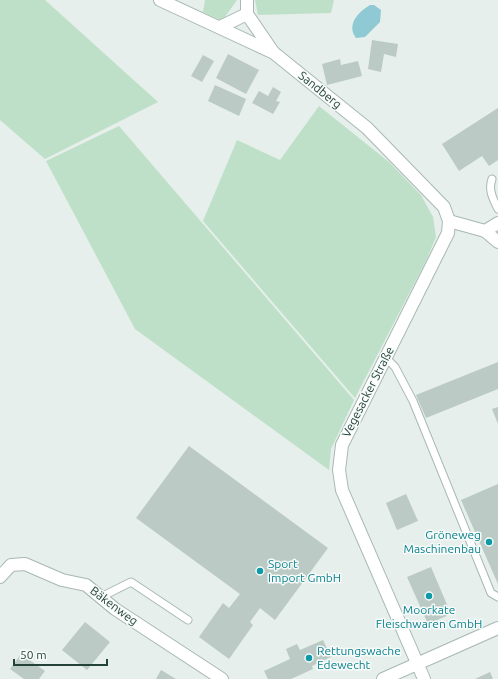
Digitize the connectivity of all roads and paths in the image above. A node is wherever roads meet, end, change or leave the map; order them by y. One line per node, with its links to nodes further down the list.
1 (160, 0): 4 (street, Sandberg)
2 (247, 0): 3 (street)
3 (247, 14): 4 (street); 5 (street)
4 (220, 27): 5 (street, Sandberg)
5 (274, 53): 8 (street, Sandberg)
6 (492, 179): 7 (lane)
7 (498, 209)
8 (449, 221): 10 (street); 12 (street, Vegesacker Straße)
9 (498, 223): 10 (street)
10 (484, 231): 11 (street)
11 (498, 242)
12 (385, 357): 14 (lane); 18 (street, Vegesacker Straße)
13 (0, 577): 15 (street, Bäkenweg)
14 (498, 596)
15 (101, 597): 16 (lane); 19 (street, Bäkenweg)
16 (188, 620)
17 (498, 628): 18 (street)
18 (418, 663): 20 (street); 21 (street, Vegesacker Straße)
19 (222, 679)
20 (383, 679)
21 (424, 679)

